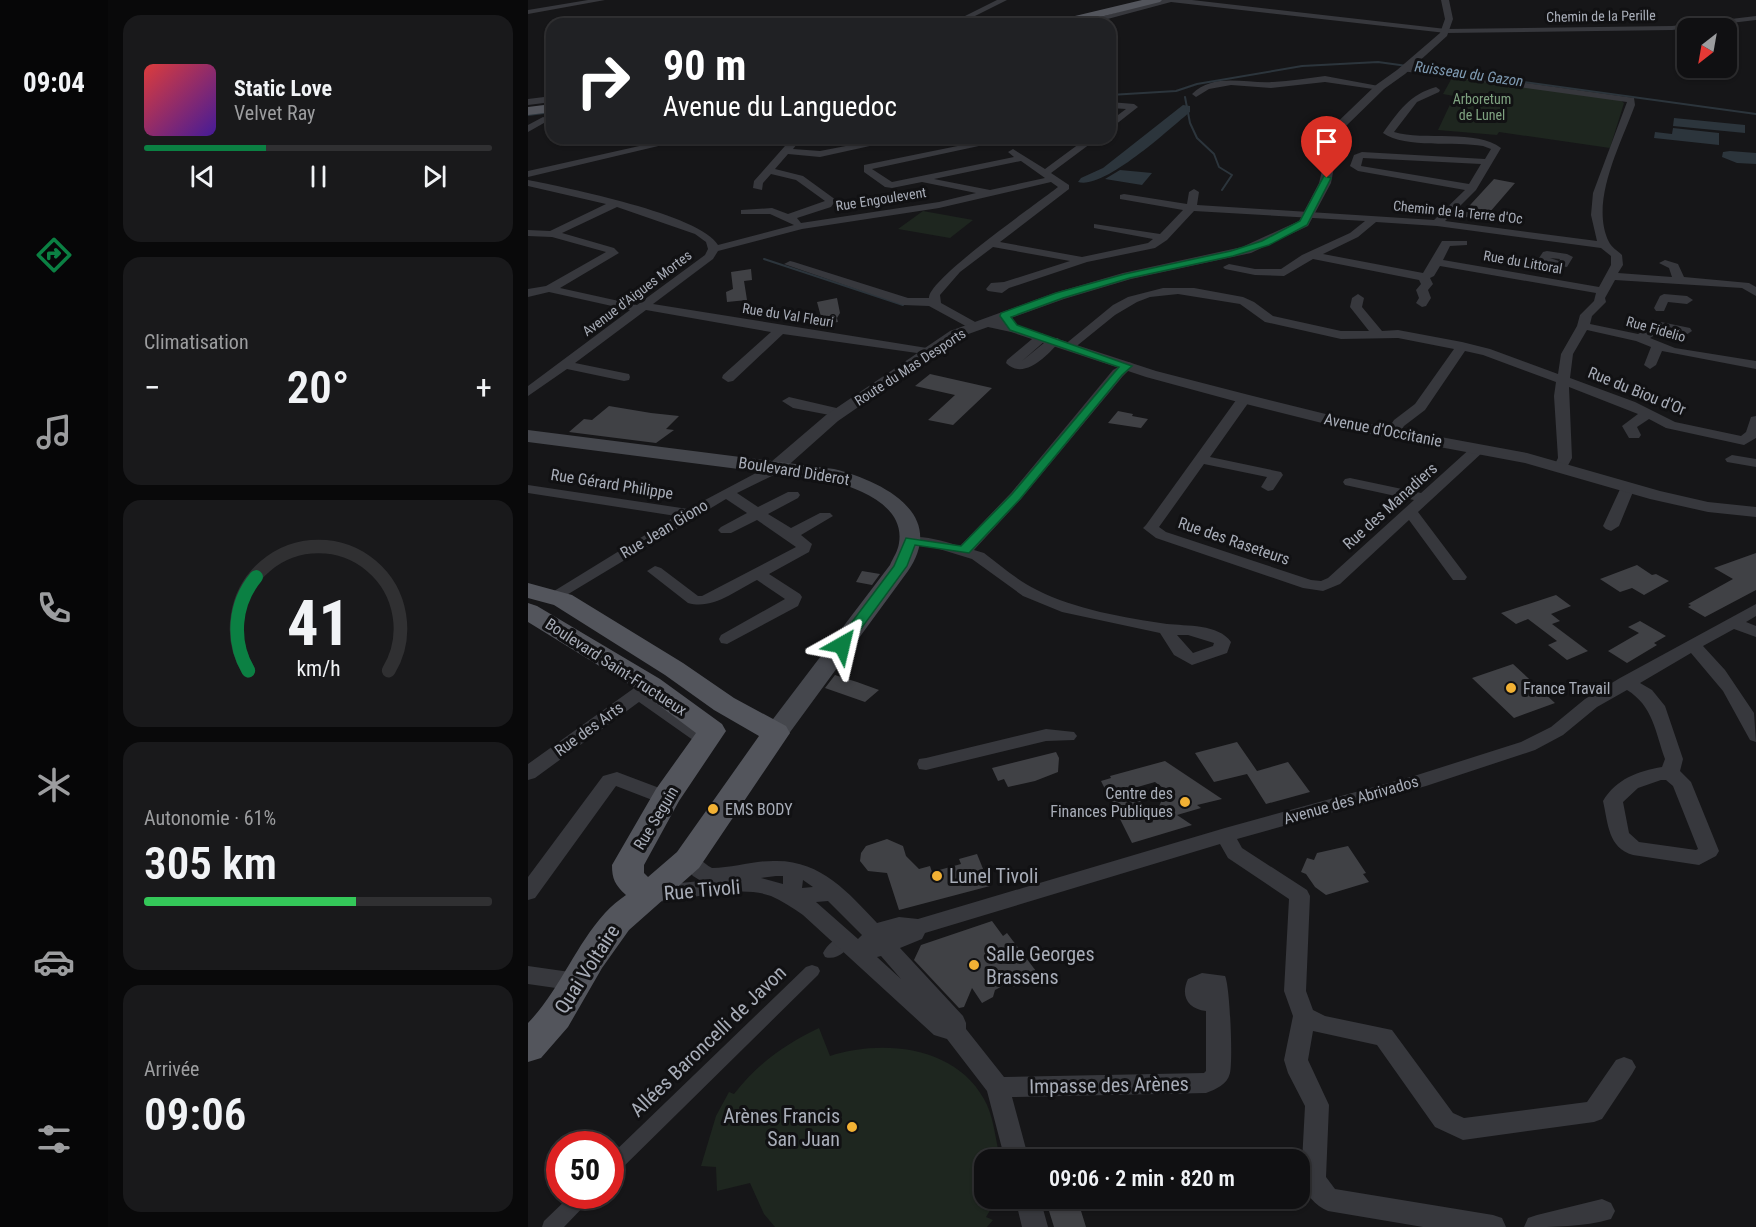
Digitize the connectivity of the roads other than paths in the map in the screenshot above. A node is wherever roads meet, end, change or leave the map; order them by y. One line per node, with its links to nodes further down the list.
1 (553, 0): 8 (street)
2 (601, 0): 8 (street)
3 (1003, 0): 9 (street)
4 (1151, 0): 10 (main road)
5 (1168, 0): 11 (street)
6 (1173, 0): 13 (street, Chemin de la Perille)
7 (1445, 0): 13 (street)
8 (528, 10)
9 (966, 18)
10 (1083, 18)
11 (1102, 18)
12 (1756, 18): 13 (street, Chemin de la Perille)
13 (1446, 31): 14 (street, Route du Mas Desports)
14 (1406, 68): 15 (street, Route du Mas Desports); 57 (street)
15 (1383, 88): 17 (street); 46 (street, Route du Mas Desports)
16 (1436, 90): 22 (street)
17 (1196, 94)
18 (1116, 106): 20 (street)
19 (537, 109): 21 (street)
20 (1116, 121)
21 (528, 129)
22 (1425, 141): 31 (street); 32 (street)
23 (660, 144): 34 (street)
24 (792, 144): 29 (street)
25 (871, 144): 29 (street)
26 (971, 144): 36 (street)
27 (1002, 144): 30 (street)
28 (1085, 144): 35 (street, Rue Engoulevent)
29 (785, 152): 33 (street)
30 (1023, 158): 35 (street); 36 (street)
31 (1426, 159): 32 (street); 39 (street)
32 (1489, 162): 39 (street)
33 (769, 171): 38 (street); 47 (street)
34 (528, 174)
35 (1048, 175): 41 (street, Rue Engoulevent); 55 (street)
36 (920, 179): 41 (street)
37 (528, 183): 43 (street, Avenue d'Aigues Mortes)
38 (758, 188)
39 (1472, 188): 49 (street)
40 (1194, 192): 44 (street)
41 (993, 194): 50 (street, Rue Engoulevent)
42 (1124, 197): 44 (street, Chemin de la Terre d'Oc)
43 (615, 204): 53 (street); 58 (street, Avenue d'Aigues Mortes)
44 (1191, 208): 46 (street, Chemin de la Terre d'Oc); 54 (street)
45 (745, 212): 47 (street)
46 (1308, 213): 48 (street, Chemin de la Terre d'Oc); 86 (street, Route du Mas Desports)
47 (788, 218): 50 (street)
48 (1374, 218): 49 (street, Chemin de la Terre d'Oc); 59 (street)
49 (1437, 223): 57 (street, Chemin de la Terre d'Oc)
50 (802, 226): 58 (street, Rue Engoulevent)
51 (1098, 226): 54 (street)
52 (528, 233): 53 (street)
53 (552, 234): 74 (street)
54 (1163, 238): 60 (street)
55 (989, 243): 60 (street); 81 (street)
56 (1463, 243): 61 (street)
57 (1604, 245): 67 (street)
58 (714, 249): 83 (street, Avenue d'Aigues Mortes)
59 (1311, 255): 65 (street); 68 (street)
60 (1082, 260): 73 (street)
61 (1437, 262): 68 (street); 70 (street, Rue du Littoral)
62 (790, 264): 81 (street)
63 (1557, 264): 70 (street)
64 (1665, 264): 71 (street)
65 (1229, 267)
66 (1756, 275): 72 (street)
67 (1611, 276): 69 (street); 75 (street)
68 (1424, 277): 82 (street)
69 (1659, 280): 71 (street); 78 (street)
70 (1548, 281): 75 (street, Rue du Littoral)
71 (1679, 281): 72 (street)
72 (1745, 285): 76 (street)
73 (1005, 286)
74 (549, 289): 77 (street); 83 (street, Rue du Val Fleuri)
75 (1603, 291): 87 (street)
76 (1756, 292)
77 (528, 293)
78 (1669, 297): 80 (street); 85 (street)
79 (1358, 298): 90 (street)
80 (1687, 300)
81 (934, 302): 84 (street)
82 (1422, 303)
83 (642, 307): 88 (street, Rue du Val Fleuri); 96 (street, Avenue d'Aigues Mortes)
84 (953, 316): 86 (street); 86 (street)
85 (1660, 316): 89 (street); 91 (street)
86 (993, 322): 92 (street, Avenue d'Occitanie); 95 (street, Route du Mas Desports)
87 (1583, 326): 91 (street, Rue Fidelio); 102 (street)
88 (780, 330): 95 (street, Rue du Val Fleuri); 101 (street)
89 (1686, 331)
90 (1377, 333): 92 (street, Rue du Biou d'Or); 93 (street, Rue du Biou d'Or)
91 (1640, 338): 94 (street, Rue Fidelio)
92 (1055, 342): 99 (street, Avenue d'Occitanie)
93 (1462, 346): 102 (street, Rue du Biou d'Or); 108 (street)
94 (1658, 346): 97 (street); 98 (street, Rue Fidelio)
95 (927, 352): 106 (street, Route du Mas Desports)
96 (566, 365): 100 (street); 103 (street, Avenue d'Aigues Mortes)
97 (1650, 365)
98 (1756, 365)
99 (1127, 366): 104 (street, Avenue d'Occitanie); 135 (street)
100 (624, 376)
101 (728, 378)
102 (1563, 380): 107 (street, Rue du Biou d'Or); 118 (street)
103 (528, 392)
104 (1244, 399): 108 (street, Avenue d'Occitanie); 114 (street, Rue des Raseteurs)
105 (789, 401): 106 (street)
106 (840, 413): 117 (street, Route du Mas Desports)
107 (1648, 414): 109 (street, Rue du Biou d'Or); 110 (street)
108 (1393, 432): 112 (street, Avenue d'Occitanie)
109 (1752, 432): 113 (street)
110 (1634, 435)
111 (528, 436): 117 (main road, Boulevard Diderot)
112 (1478, 448): 118 (street, Avenue d'Occitanie); 125 (street, Rue des Manadiers)
113 (1756, 453)
114 (1201, 459): 120 (street); 139 (street, Rue des Raseteurs)
115 (1732, 459): 116 (street)
116 (1756, 463)
117 (777, 466): 123 (street, Rue Jean Giono); 134 (main road, Boulevard Diderot)
118 (1561, 466): 121 (street, Avenue d'Occitanie)
119 (1350, 482): 125 (street)
120 (1268, 487)
121 (1628, 487): 127 (street, Avenue d'Occitanie); 131 (street)
122 (528, 489): 129 (street, Rue Gérard Philippe)
123 (726, 493): 128 (street); 129 (street, Rue Jean Giono)
124 (793, 495): 128 (street)
125 (1424, 498): 126 (street, Rue des Manadiers)
126 (1410, 511): 138 (street); 139 (street, Rue des Manadiers)
127 (1756, 512)
128 (758, 513): 132 (street); 133 (street)
129 (690, 514): 140 (street, Rue Jean Giono)
130 (825, 516): 133 (street)
131 (1611, 526)
132 (726, 530)
133 (790, 535): 137 (street)
134 (910, 541): 135 (street); 150 (main road)
135 (964, 551): 144 (street)
136 (655, 571): 137 (street)
137 (757, 573): 146 (street)
138 (1460, 577)
139 (1323, 585)
140 (554, 596): 141 (main road, Boulevard Saint-Fructueux); 150 (main road, Boulevard Saint-Fructueux)
141 (529, 607): 149 (main road, Boulevard Saint-Fructueux)
142 (1756, 609): 143 (street, Avenue des Abrivados)
143 (1733, 622): 145 (street); 147 (street, Avenue des Abrivados)
144 (1167, 629)
145 (1756, 632)
146 (728, 639)
147 (1691, 645): 148 (street, Avenue des Abrivados); 152 (street)
148 (1626, 682): 156 (street); 158 (street, Avenue des Abrivados)
149 (644, 689): 153 (main road, Boulevard Saint-Fructueux); 155 (street, Rue des Arts)
150 (776, 733): 159 (main road)
151 (1068, 736): 154 (street)
152 (1756, 736)
153 (707, 741): 157 (main road, Rue Seguin)
154 (926, 764)
155 (528, 772)
156 (1670, 773): 156 (street)
157 (667, 796): 161 (street); 163 (main road, Rue Seguin)
158 (1225, 835): 165 (street, Avenue des Abrivados); 171 (street)
159 (688, 860): 160 (street, Rue Tivoli); 163 (main road)
160 (792, 869): 162 (street, Rue Tivoli); 164 (street)
161 (528, 892)
162 (831, 893): 164 (street, Rue Tivoli); 165 (street, Rue Tivoli)
163 (647, 894): 164 (street, Rue Tivoli); 169 (main road, Quai Voltaire)
164 (790, 897): 166 (street, Rue Tivoli)
165 (879, 941): 166 (street); 172 (street, Rue Tivoli)
166 (845, 949): 172 (street, Rue Tivoli)
167 (812, 971): 177 (street, Allées Baroncelli de Javon)
168 (528, 975): 169 (street)
169 (577, 982): 173 (main road, Quai Voltaire)
170 (1218, 1003): 175 (street, Impasse des Arènes)
171 (1304, 1016): 174 (street); 183 (street)
172 (954, 1031): 175 (street, Rue Tivoli)
173 (528, 1047)
174 (1624, 1067)
175 (998, 1087): 176 (street, Rue Tivoli)
176 (1014, 1149)
177 (624, 1154)
178 (569, 1209): 181 (street)
179 (1030, 1209): 182 (street)
180 (1602, 1211): 184 (street)
181 (551, 1227)
182 (1035, 1227)
183 (1493, 1227)
184 (1537, 1227)

